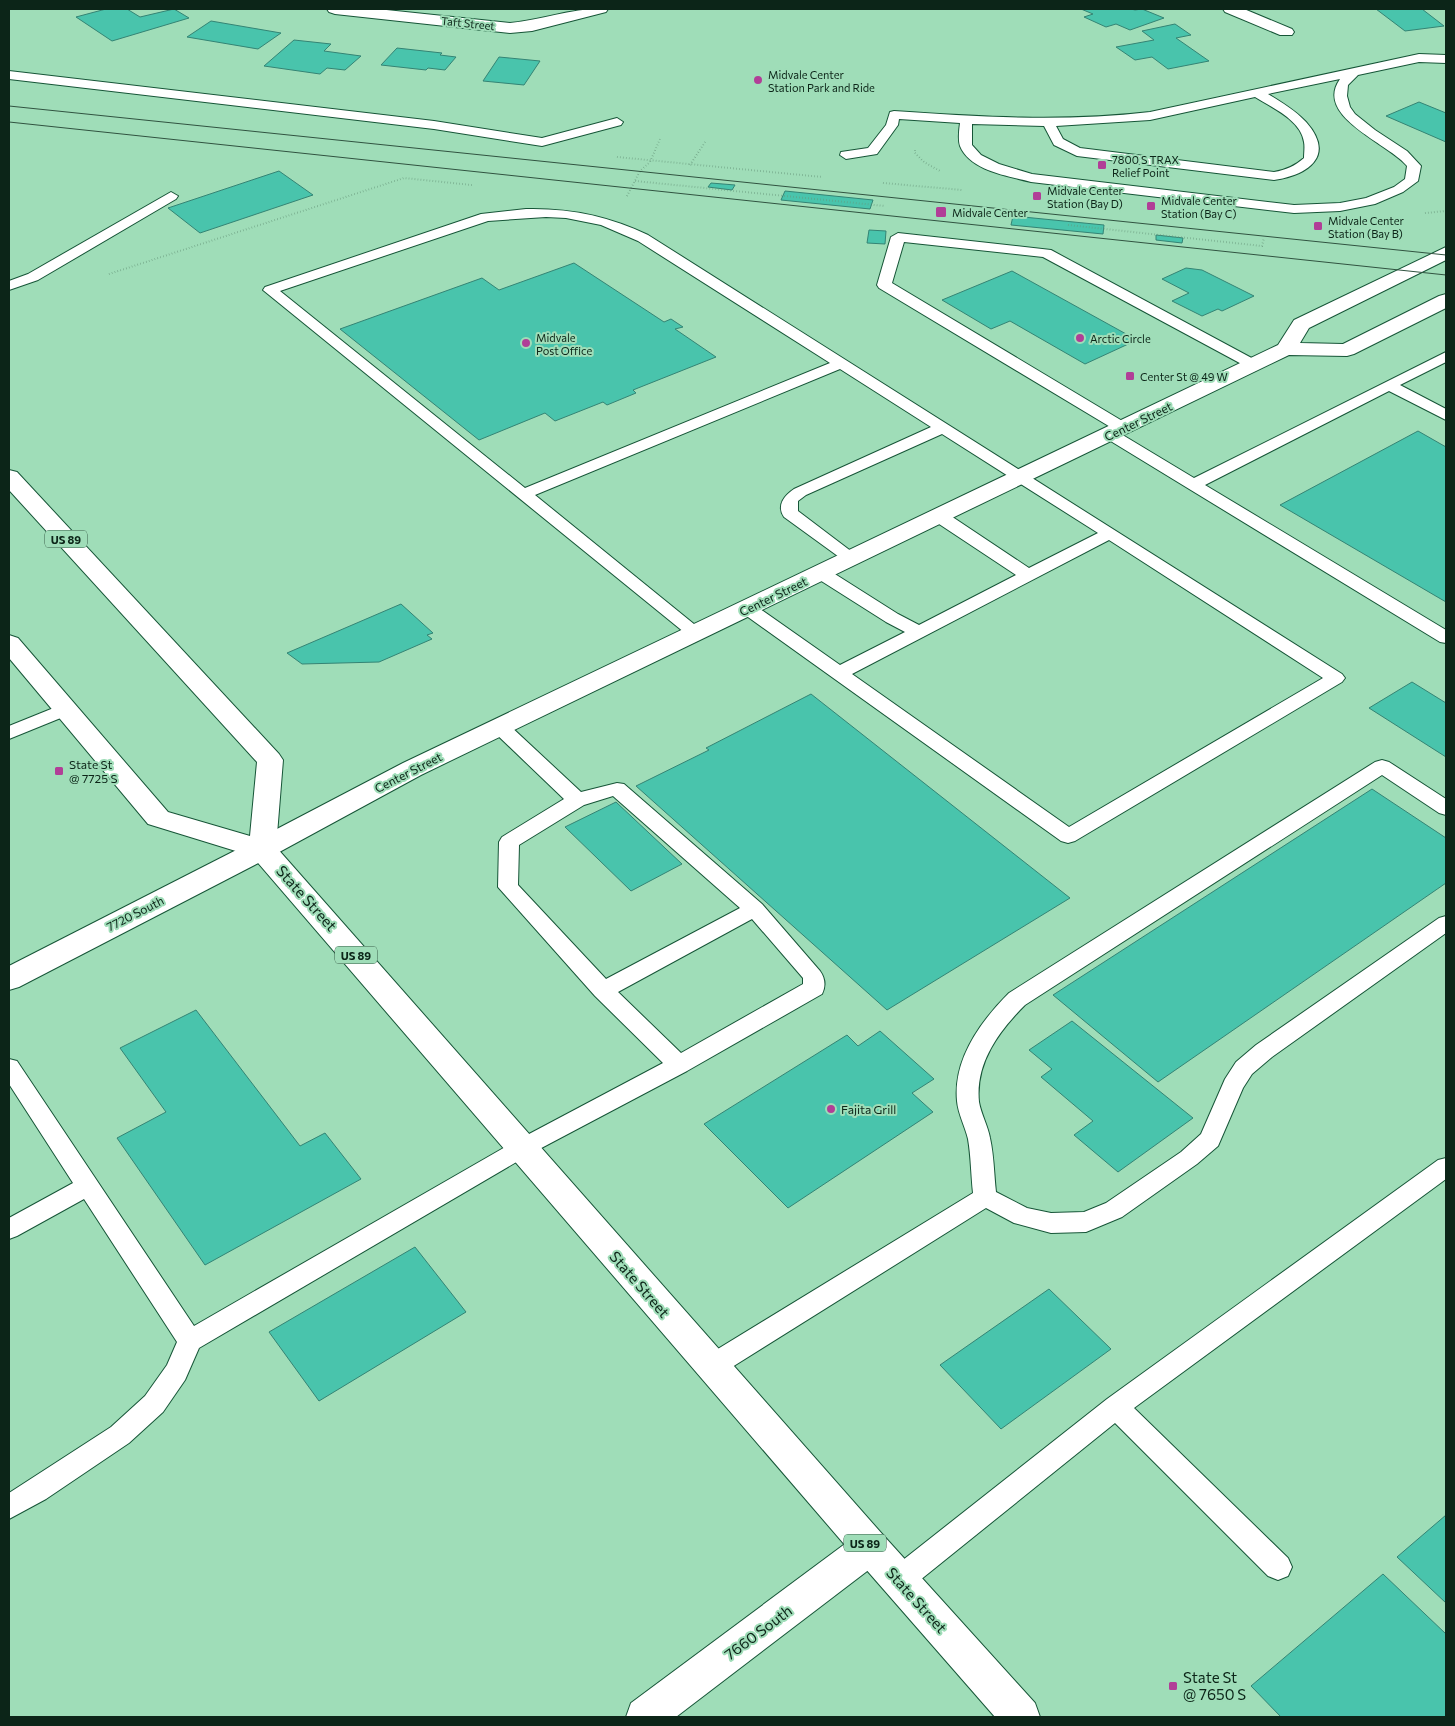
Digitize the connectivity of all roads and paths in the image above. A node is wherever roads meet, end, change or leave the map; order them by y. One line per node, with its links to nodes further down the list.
1 (335, 9): 2 (main road, Taft Street)
2 (600, 9)
3 (1231, 9): 4 (main road)
4 (1286, 32)
5 (1446, 59): 6 (lane)
6 (1355, 71): 8 (lane); 9 (lane)
7 (9, 75): 10 (lane)
8 (1257, 93): 11 (lane); 11 (lane)
9 (966, 121): 11 (lane); 14 (lane)
10 (617, 122)
11 (1050, 123)
12 (661, 138): 16 (path)
13 (705, 142): 17 (path)
14 (846, 155)
15 (611, 157): 16 (path)
16 (650, 162): 17 (path); 23 (path)
17 (690, 165): 18 (path)
18 (826, 177)
19 (874, 182): 21 (path)
20 (481, 186): 27 (path)
21 (970, 190)
22 (171, 196): 28 (lane)
23 (625, 201)
24 (1362, 235): 25 (path)
25 (1408, 236)
26 (1446, 253): 30 (main road)
27 (103, 276)
28 (9, 286)
29 (1446, 300): 30 (main road, Center Street)
30 (1286, 349): 33 (main road, Center Street)
31 (1446, 356): 34 (lane)
32 (840, 364): 36 (lane); 41 (lane); 41 (lane)
33 (1254, 365): 37 (main road, Center Street); 37 (lane)
34 (1388, 385): 35 (lane); 40 (lane)
35 (1446, 415)
36 (942, 428): 39 (lane); 44 (lane)
37 (1116, 431): 39 (main road, Center Street); 40 (lane)
38 (9, 477): 58 (main road, US 89)
39 (1022, 477): 42 (main road, Center Street); 43 (lane)
40 (1193, 485): 50 (lane)
41 (524, 494): 49 (lane)
42 (939, 516): 44 (main road, Center Street); 46 (lane)
43 (1110, 533): 46 (lane); 52 (lane)
44 (852, 558): 45 (main road, Center Street)
45 (821, 573): 47 (main road, Center Street); 48 (lane)
46 (1028, 575): 48 (lane)
47 (747, 608): 49 (main road, Center Street); 52 (lane)
48 (920, 632): 52 (lane)
49 (696, 633): 54 (main road, Center Street)
50 (1446, 638)
51 (9, 642): 53 (main road)
52 (839, 673)
53 (66, 709): 55 (lane); 58 (main road)
54 (500, 727): 56 (lane); 58 (main road, Center Street)
55 (9, 733)
56 (577, 800): 59 (lane); 62 (lane)
57 (1446, 808): 68 (lane)
58 (262, 849): 61 (main road, 7720 South); 65 (main road, State Street / US 89)
59 (755, 909): 62 (lane); 63 (lane)
60 (1446, 923): 68 (lane)
61 (9, 979)
62 (604, 990): 63 (lane)
63 (678, 1065): 65 (lane)
64 (9, 1067): 67 (lane)
65 (522, 1148): 70 (lane); 71 (main road, State Street / US 89)
66 (1446, 1167): 72 (lane)
67 (87, 1186): 69 (lane); 70 (lane)
68 (985, 1198): 71 (lane)
69 (9, 1228)
70 (190, 1341): 73 (lane)
71 (712, 1366): 74 (main road, State Street / US 89)
72 (1116, 1407): 75 (lane); 76 (lane)
73 (9, 1507)
74 (870, 1547): 76 (main road, State Street / US 89); 77 (main road, 7660 South)
75 (1278, 1567)
76 (899, 1580): 78 (main road, State Street / US 89)
77 (646, 1717)
78 (1020, 1717)

